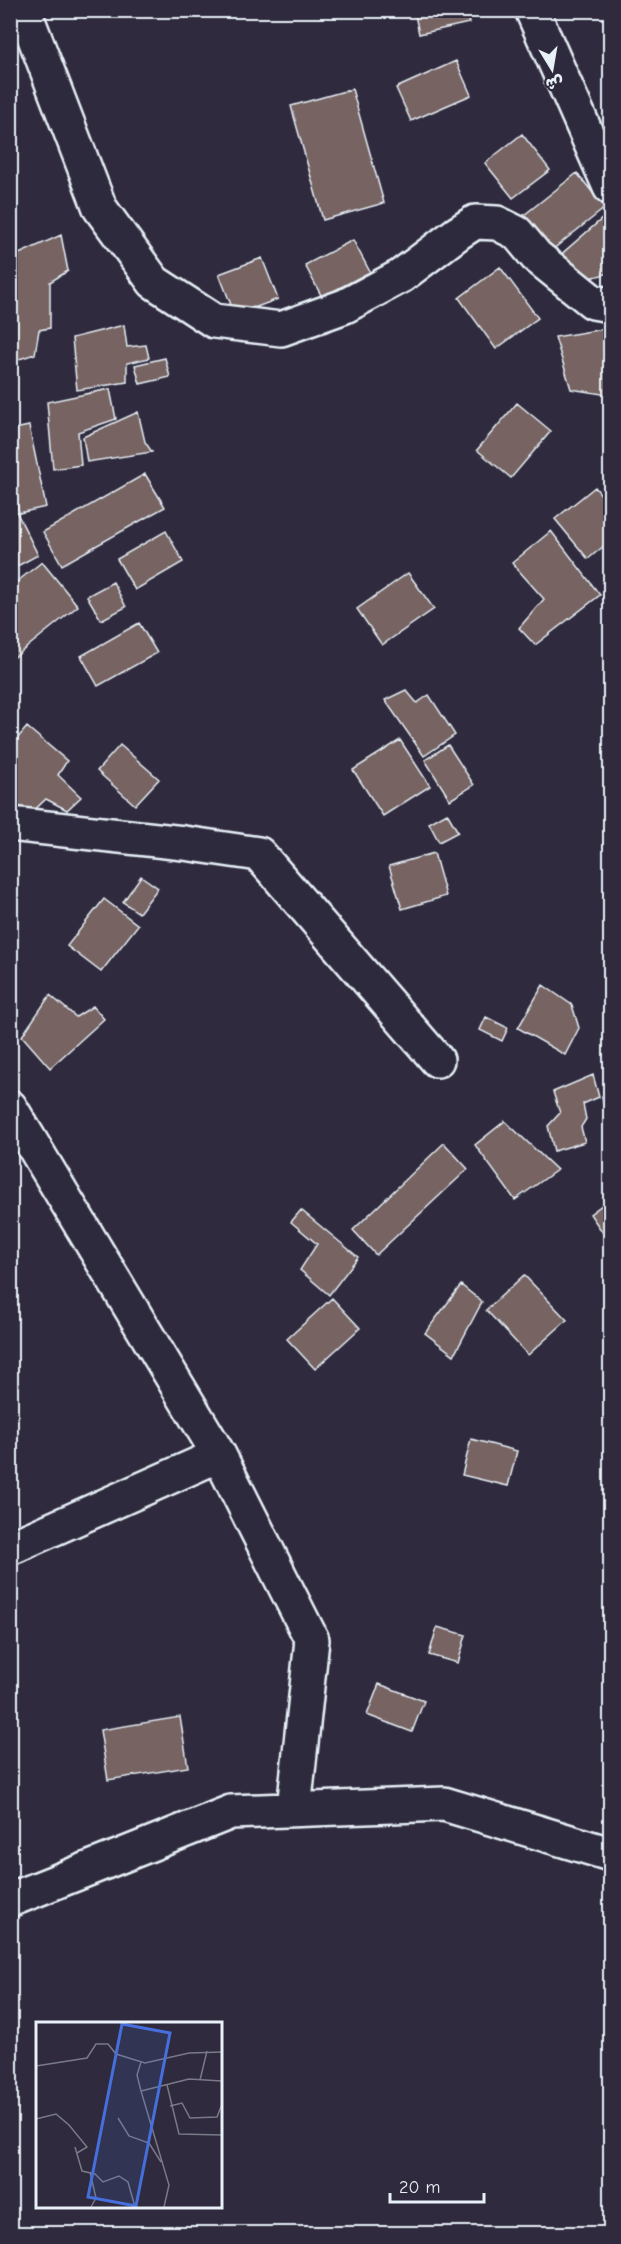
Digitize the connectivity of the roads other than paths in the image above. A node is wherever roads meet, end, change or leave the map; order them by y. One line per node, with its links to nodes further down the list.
1 (24, 10): 4 (street)
2 (532, 10): 3 (street)
3 (610, 187)
4 (610, 305)
5 (10, 824): 6 (street)
6 (436, 1060)
7 (10, 1107): 8 (street)
8 (219, 1455): 9 (street); 10 (street)
9 (10, 1548)
10 (294, 1809): 11 (street); 12 (street)
11 (610, 1854)
12 (10, 1900)

